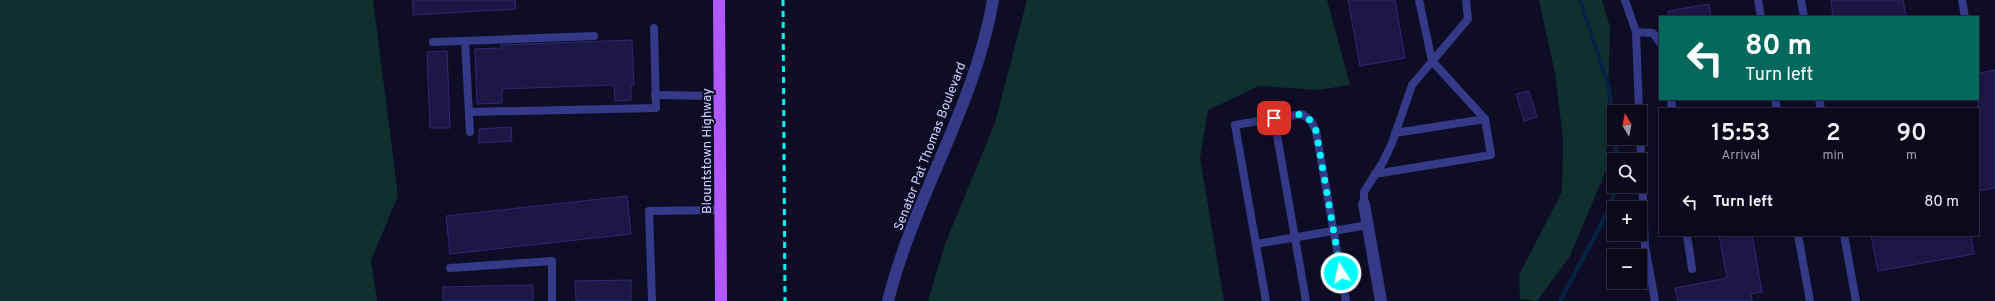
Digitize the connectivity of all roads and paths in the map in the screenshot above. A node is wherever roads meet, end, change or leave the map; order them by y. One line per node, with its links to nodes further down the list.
1 (719, 0): 20 (main road, Blountstown Highway)
2 (993, 0): 43 (street, Senator Pat Thomas Boulevard)
3 (1419, 0): 18 (lane)
4 (1466, 0): 18 (lane)
5 (1625, 0): 13 (lane)
6 (1758, 0): 9 (lane)
7 (1801, 0): 10 (lane)
8 (1962, 0): 11 (lane)
9 (1761, 16)
10 (1804, 16)
11 (1965, 16)
12 (654, 28): 19 (lane)
13 (1636, 32): 17 (lane); 21 (lane)
14 (594, 36): 15 (lane)
15 (465, 41): 16 (lane); 22 (lane)
16 (433, 42)
17 (1659, 42)
18 (1432, 61): 24 (lane); 26 (lane)
19 (655, 95): 20 (lane); 22 (lane)
20 (719, 96): 30 (main road, Blountstown Highway)
21 (1639, 105)
22 (469, 112): 25 (lane)
23 (1274, 118): 32 (lane); 36 (lane); 37 (lane)
24 (1484, 119): 26 (lane); 28 (lane)
25 (470, 132)
26 (1395, 133): 28 (lane)
27 (1640, 145): 48 (lane)
28 (1375, 174): 29 (lane)
29 (1364, 204): 31 (street)
30 (720, 210): 41 (lane); 42 (main road, Blountstown Highway)
31 (1368, 225): 32 (lane); 47 (street)
32 (1334, 231): 36 (lane); 46 (lane)
33 (1687, 236): 39 (lane)
34 (1798, 236): 49 (lane)
35 (1844, 236): 50 (lane)
36 (1295, 238): 37 (lane); 45 (lane)
37 (1256, 244): 44 (lane)
38 (450, 268): 40 (lane)
39 (1692, 269)
40 (552, 301)
41 (652, 301)
42 (721, 301)
43 (888, 301)
44 (1266, 301)
45 (1306, 301)
46 (1346, 301)
47 (1381, 301)
48 (1655, 301)
49 (1810, 301)
50 (1856, 301)

